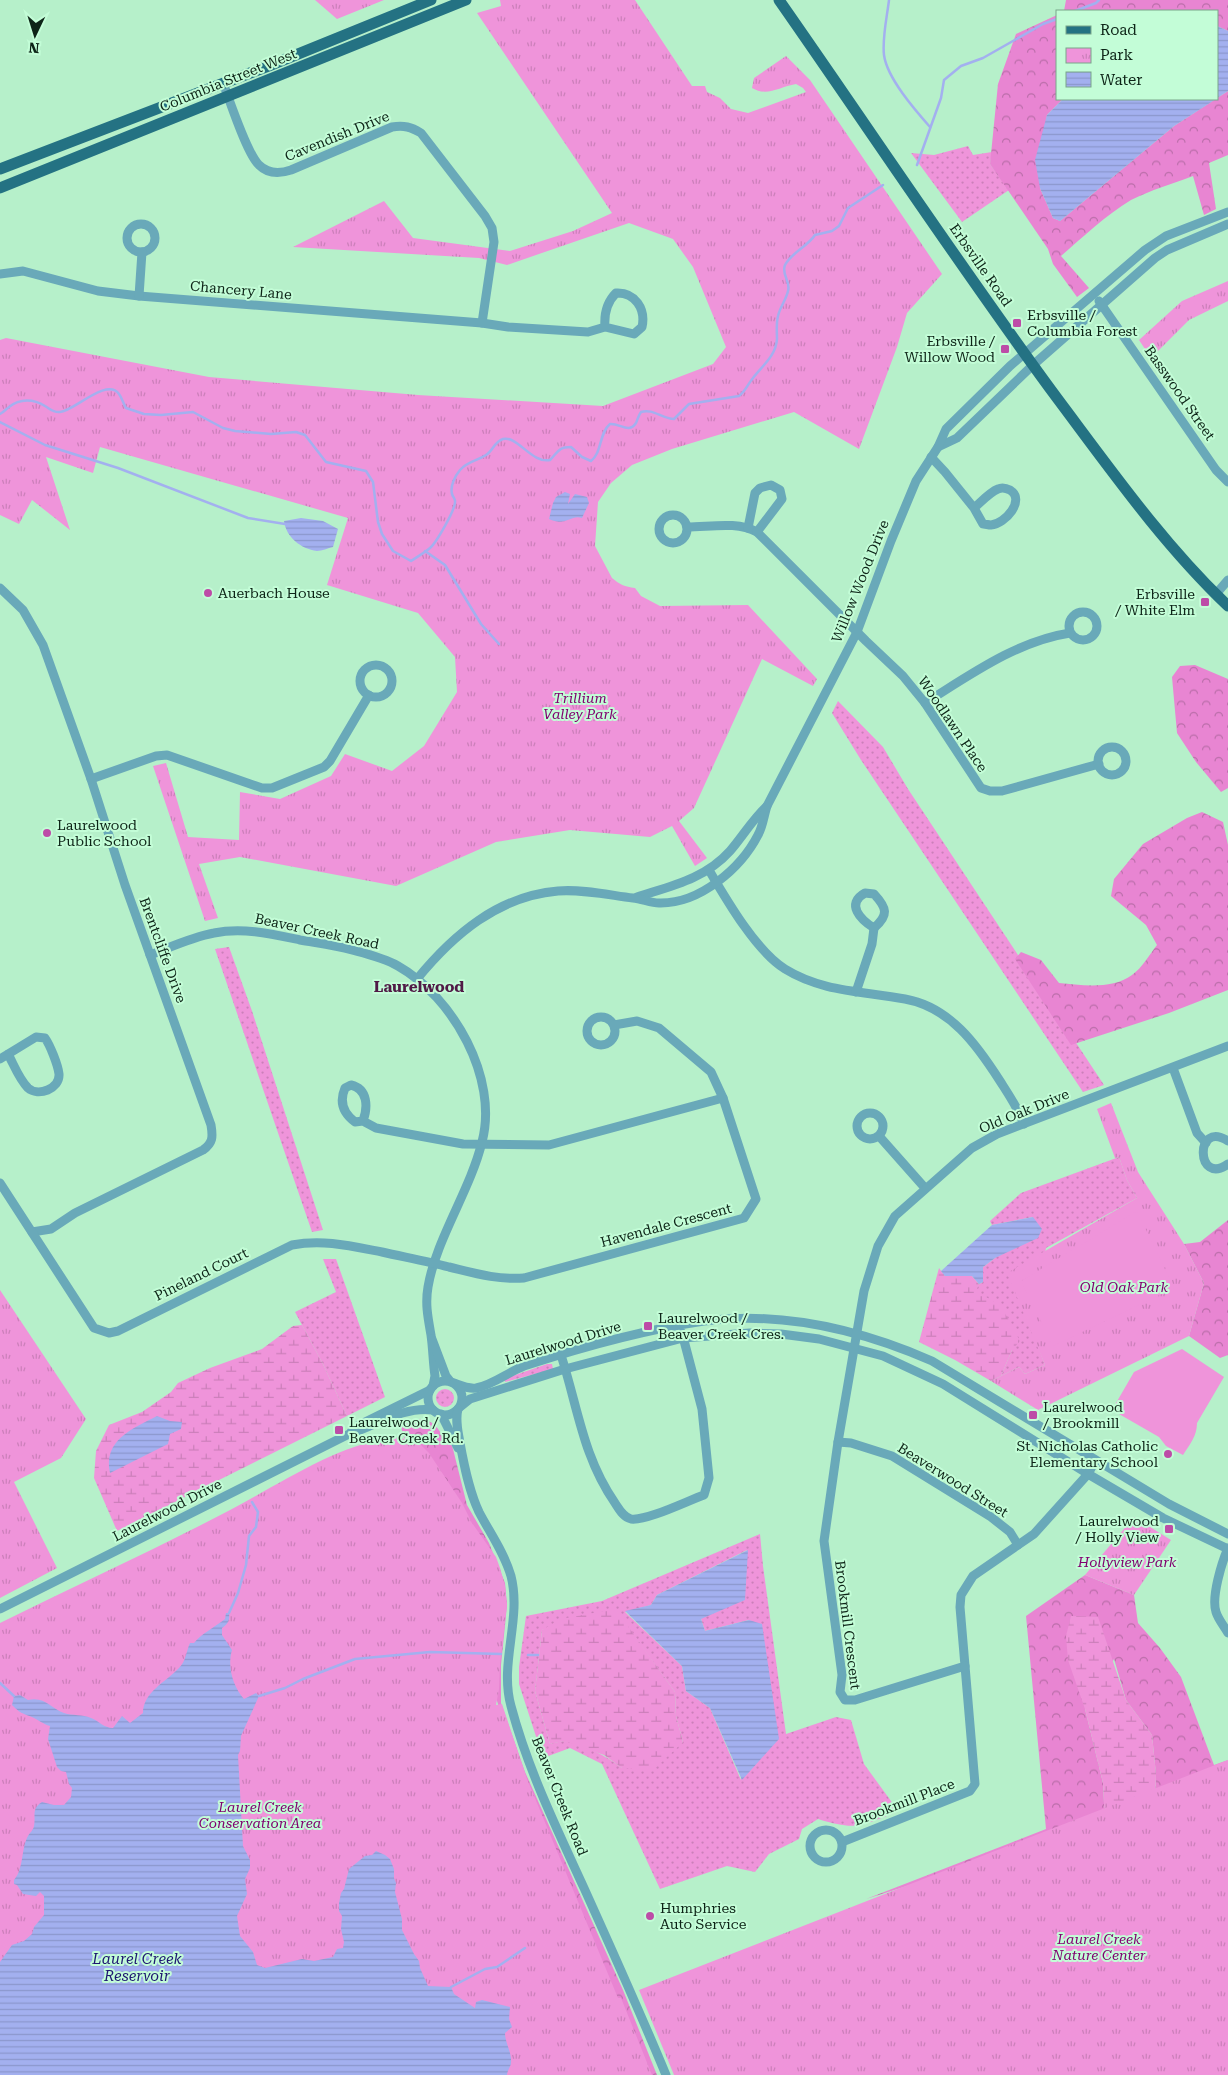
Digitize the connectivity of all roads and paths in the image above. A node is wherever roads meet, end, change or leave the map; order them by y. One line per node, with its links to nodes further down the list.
1 (431, 0): 4 (main road, Columbia Street West)
2 (466, 0): 5 (main road, Columbia Street West)
3 (779, 0): 17 (main road, Erbsville Road)
4 (223, 83): 5 (street, Cavendish Drive); 6 (main road, Columbia Street West)
5 (228, 96): 7 (main road, Columbia Street West); 15 (street, Cavendish Drive)
6 (0, 169)
7 (0, 188)
8 (1224, 214): 9 (street); 12 (street, Willow Wood Drive)
9 (1227, 227): 14 (street, Willow Wood Drive)
10 (142, 252): 13 (street)
11 (0, 274): 13 (street, Chancery Lane)
12 (1095, 294): 14 (street, Basswood Street); 17 (street, Willow Wood Drive)
13 (139, 296): 15 (street, Chancery Lane)
14 (1102, 305): 18 (street, Willow Wood Drive); 21 (street, Basswood Street)
15 (482, 323): 16 (street, Chancery Lane)
16 (606, 327): 16 (street)
17 (1025, 354): 18 (main road, Erbsville Road); 19 (street, Willow Wood Drive)
18 (1033, 366): 19 (street, Willow Wood Drive); 27 (main road, Erbsville Road)
19 (938, 447): 20 (street, Willow Wood Drive)
20 (931, 457): 22 (street); 29 (street, Willow Wood Drive)
21 (1228, 482)
22 (974, 508): 22 (street)
23 (687, 527): 24 (street)
24 (753, 530): 24 (street); 29 (street, Woodlawn Place)
25 (1228, 580): 27 (street)
26 (0, 588): 34 (street, Brentcliffe Drive)
27 (1216, 594): 28 (main road, Erbsville Road)
28 (1228, 606)
29 (857, 632): 32 (street, Woodlawn Place); 35 (street, Willow Wood Drive)
30 (1070, 633): 32 (street)
31 (369, 695): 34 (street)
32 (925, 703): 33 (street, Woodlawn Place)
33 (1099, 764)
34 (91, 779): 40 (street, Brentcliffe Drive)
35 (767, 806): 36 (street, Willow Wood Drive); 37 (street, Willow Wood Drive)
36 (709, 870): 37 (street); 38 (street, Willow Wood Drive)
37 (716, 883): 38 (street, Willow Wood Drive); 42 (street)
38 (634, 898): 41 (street, Willow Wood Drive)
39 (874, 928): 42 (street)
40 (150, 955): 41 (street, Beaver Creek Road); 58 (street, Brentcliffe Drive)
41 (417, 979): 54 (street, Beaver Creek Road)
42 (856, 992): 50 (street)
43 (614, 1025): 48 (street)
44 (1228, 1046): 47 (street, Old Oak Drive)
45 (8, 1054): 45 (street); 46 (street)
46 (0, 1059)
47 (1173, 1068): 50 (street, Old Oak Drive); 53 (street)
48 (723, 1098): 54 (street); 59 (street, Havendale Crescent)
49 (363, 1121): 54 (street)
50 (1024, 1124): 57 (street, Old Oak Drive)
51 (879, 1136): 57 (street)
52 (1228, 1141): 53 (street)
53 (1206, 1142): 55 (street)
54 (482, 1144): 59 (street, Beaver Creek Road)
55 (1228, 1164)
56 (0, 1183): 58 (street, Pineland Court)
57 (925, 1188): 61 (street, Old Oak Drive)
58 (32, 1232): 59 (street, Pineland Court)
59 (434, 1263): 62 (street, Beaver Creek Road)
60 (680, 1326): 61 (street, Laurelwood Drive); 63 (street); 65 (street, Laurelwood Drive)
61 (857, 1332): 64 (street, Old Oak Drive); 74 (street, Laurelwood Drive)
62 (431, 1337): 67 (street, Beaver Creek Road); 68 (street, Beaver Creek Road)
63 (683, 1338): 64 (street, Laurelwood Drive); 66 (street, Laurelwood Drive); 66 (street)
64 (854, 1347): 72 (street, Brookmill Crescent); 75 (street, Laurelwood Drive)
65 (561, 1356): 66 (street); 67 (street, Laurelwood Drive)
66 (565, 1369): 69 (street, Laurelwood Drive)
67 (452, 1382): 68 (street); 69 (street)
68 (431, 1388): 70 (street); 71 (street, Laurelwood Drive)
69 (459, 1408): 70 (street); 73 (street, Beaver Creek Road)
70 (437, 1412): 71 (street, Laurelwood Drive); 73 (street, Beaver Creek Road)
71 (347, 1436): 79 (street, Laurelwood Drive)
72 (838, 1442): 77 (street, Beaverwood Street); 81 (street, Brookmill Crescent)
73 (463, 1460): 83 (street, Beaver Creek Road)
74 (1095, 1461): 75 (street); 76 (street, Laurelwood Drive)
75 (1088, 1474): 77 (street); 78 (street, Laurelwood Drive)
76 (1228, 1534)
77 (1018, 1545): 81 (street)
78 (1228, 1549): 80 (street)
79 (0, 1609)
80 (1228, 1632)
81 (965, 1666): 82 (street, Brookmill Place)
82 (842, 1842)
83 (666, 2075)

